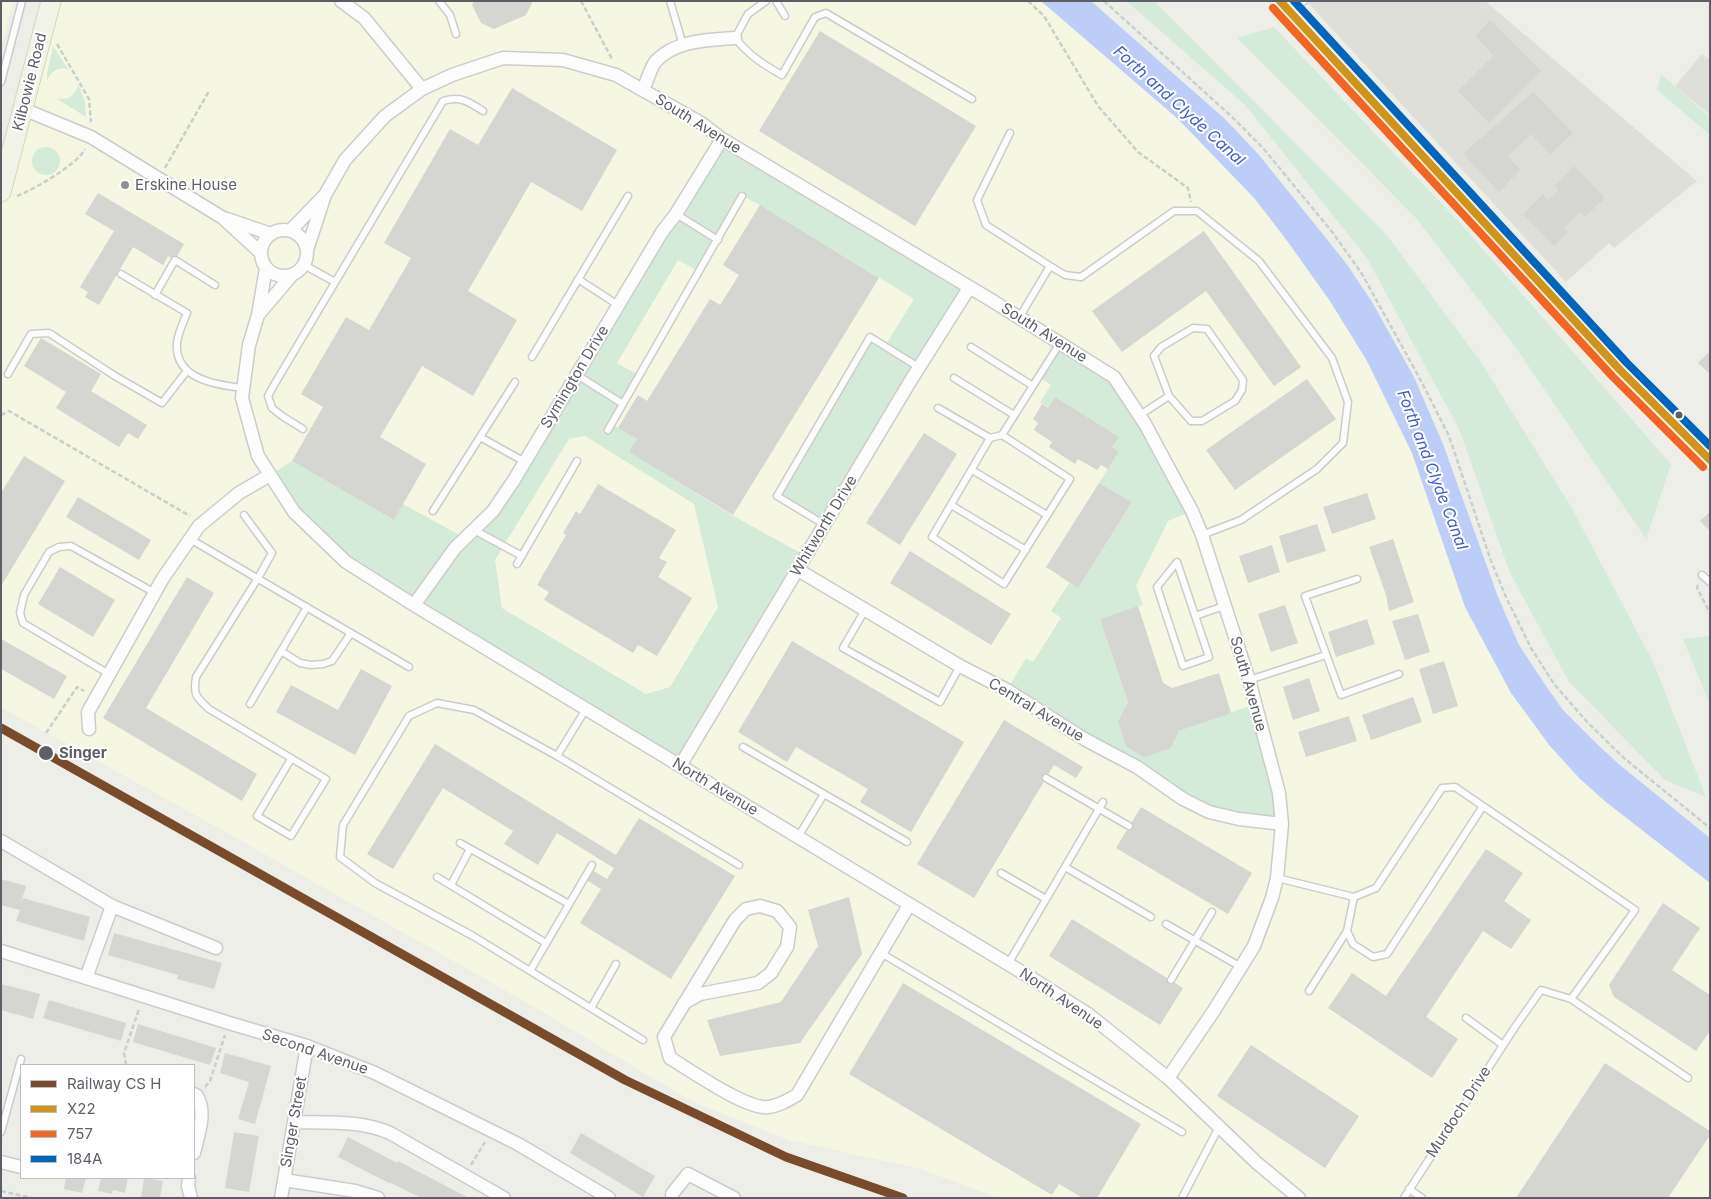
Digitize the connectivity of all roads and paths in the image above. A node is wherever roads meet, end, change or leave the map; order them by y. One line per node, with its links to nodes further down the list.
1 (22, 1): 18 (lane)
2 (51, 1): 13 (main road, Kilbowie Road)
3 (439, 1): 14 (lane)
4 (581, 1): 17 (path)
5 (670, 1): 16 (lane)
6 (766, 1): 15 (lane)
7 (776, 1): 12 (lane)
8 (1028, 1): 33 (path)
9 (1104, 1): 129 (path)
10 (347, 3): 19 (street)
11 (1292, 5): 76 (main road)
12 (785, 16)
13 (45, 23): 23 (main road, Kilbowie Road); 26 (path)
14 (456, 34)
15 (735, 38): 16 (street); 22 (lane)
16 (683, 45): 20 (street)
17 (622, 79): 19 (street, South Avenue); 20 (street, South Avenue)
18 (1, 82)
19 (422, 89): 30 (street, South Avenue)
20 (643, 90): 27 (street, South Avenue)
21 (209, 91): 28 (path)
22 (972, 99)
23 (23, 109): 26 (street); 29 (main road, Kilbowie Road)
24 (483, 111): 47 (lane)
25 (1010, 133): 42 (lane)
26 (91, 137): 28 (street); 29 (path)
27 (722, 138): 34 (street, Symington Drive); 49 (street, South Avenue)
28 (158, 179): 35 (street)
29 (8, 194)
30 (325, 195): 36 (street, South Avenue); 39 (street, South Avenue)
31 (628, 196): 46 (lane)
32 (742, 196): 38 (lane)
33 (1193, 211): 42 (lane); 88 (lane)
34 (676, 214): 38 (lane); 51 (street, Symington Drive)
35 (223, 218): 37 (street); 40 (street)
36 (290, 231): 37 (street); 39 (street)
37 (271, 234): 40 (street)
38 (718, 240): 66 (lane)
39 (307, 250): 41 (street)
40 (261, 253): 43 (street)
41 (304, 265): 45 (street); 47 (lane)
42 (1050, 266): 53 (lane)
43 (266, 268): 45 (street); 52 (street, North Avenue)
44 (121, 274): 50 (lane)
45 (292, 275): 52 (street, North Avenue)
46 (578, 279): 51 (lane); 56 (lane)
47 (335, 282): 71 (lane)
48 (215, 285): 50 (lane)
49 (969, 288): 53 (street, South Avenue); 57 (street, Whitworth Drive)
50 (155, 294): 58 (lane)
51 (618, 306): 60 (street, Symington Drive)
52 (258, 315): 64 (street, North Avenue)
53 (1020, 318): 54 (street, South Avenue)
54 (1060, 343): 63 (lane); 69 (street, South Avenue)
55 (972, 347): 63 (lane)
56 (532, 357)
57 (920, 368): 86 (street, Whitworth Drive); 86 (lane)
58 (186, 372): 59 (lane); 64 (lane)
59 (8, 374)
60 (577, 375): 66 (lane); 77 (street, Symington Drive)
61 (954, 378): 68 (lane)
62 (516, 382): 74 (lane)
63 (1033, 386): 68 (lane)
64 (244, 388): 80 (street, North Avenue)
65 (1168, 396): 65 (lane); 69 (lane)
66 (624, 404): 72 (lane)
67 (938, 408): 75 (lane)
68 (1014, 415): 73 (lane)
69 (1140, 415): 88 (street, South Avenue)
70 (1, 416): 85 (path)
71 (304, 429)
72 (608, 430)
73 (1002, 436): 75 (lane); 84 (lane)
74 (480, 437): 77 (lane); 82 (lane)
75 (990, 438): 79 (lane)
76 (1710, 460)
77 (525, 462): 87 (street, Symington Drive)
78 (577, 462): 91 (lane)
79 (972, 470): 81 (lane); 84 (lane)
80 (270, 475): 85 (street); 99 (street, North Avenue)
81 (951, 505): 90 (lane); 90 (lane)
82 (433, 511)
83 (244, 515): 95 (lane)
84 (1047, 515): 90 (lane)
85 (202, 523): 89 (street)
86 (825, 525): 93 (street, Whitworth Drive)
87 (474, 530): 91 (lane); 99 (street, Symington Drive)
88 (1202, 535): 100 (street, South Avenue)
89 (190, 539): 95 (lane); 98 (street)
90 (1026, 550)
91 (522, 556): 92 (lane)
92 (517, 564)
93 (798, 570): 102 (street, Central Avenue); 121 (street, Whitworth Drive)
94 (1702, 575): 97 (lane); 103 (path)
95 (258, 578): 101 (lane); 120 (lane)
96 (1357, 578): 107 (lane)
97 (1710, 582)
98 (155, 593): 110 (street); 110 (lane)
99 (414, 605): 115 (street, North Avenue)
100 (1224, 606): 104 (lane); 112 (street, South Avenue)
101 (306, 607): 105 (lane); 106 (lane)
102 (865, 610): 109 (street, Central Avenue); 109 (lane)
103 (1710, 613)
104 (1195, 616): 104 (lane)
105 (351, 633): 106 (lane); 108 (lane)
106 (281, 651): 114 (lane)
107 (1326, 655): 111 (lane); 112 (lane)
108 (409, 666)
109 (960, 666): 127 (street, Central Avenue)
110 (109, 674): 113 (street)
111 (1399, 674)
112 (1249, 680): 127 (street, South Avenue)
113 (96, 698): 116 (street); 117 (path)
114 (250, 704)
115 (586, 709): 119 (lane); 121 (street, North Avenue)
116 (89, 730)
117 (46, 733)
118 (743, 747): 123 (lane)
119 (556, 756): 136 (lane); 159 (lane)
120 (291, 758): 120 (lane)
121 (680, 766): 130 (street, North Avenue)
122 (1046, 778): 126 (lane)
123 (824, 794): 130 (lane); 132 (lane)
124 (1103, 802): 126 (lane)
125 (1483, 806): 142 (lane); 150 (lane); 164 (lane)
126 (1098, 809): 128 (lane); 137 (lane)
127 (1282, 824): 140 (street, South Avenue)
128 (1129, 826)
129 (1710, 828)
130 (798, 837): 145 (street, North Avenue)
131 (1, 841): 146 (street)
132 (907, 842)
133 (460, 843): 134 (lane)
134 (470, 849): 141 (lane); 144 (lane)
135 (592, 865): 144 (lane)
136 (739, 865)
137 (1065, 867): 143 (lane); 148 (lane)
138 (1002, 873): 143 (lane)
139 (437, 877): 141 (lane)
140 (1277, 878): 142 (lane); 158 (street, South Avenue)
141 (450, 886): 152 (lane)
142 (1354, 897): 150 (lane)
143 (1046, 899): 157 (lane)
144 (569, 904): 152 (lane)
145 (909, 905): 155 (street); 157 (street, North Avenue)
146 (112, 906): 153 (street); 160 (street)
147 (1212, 912): 151 (lane)
148 (1150, 917)
149 (1166, 924): 151 (lane)
150 (1347, 931): 162 (lane)
151 (1196, 941): 158 (lane); 161 (lane)
152 (546, 943): 159 (lane)
153 (216, 948)
154 (1, 951): 160 (street, Second Avenue)
155 (881, 953): 165 (street); 183 (lane)
156 (616, 964): 166 (lane)
157 (1008, 964): 176 (street, North Avenue)
158 (1241, 967): 176 (street, South Avenue)
159 (530, 971): 166 (lane)
160 (86, 978): 163 (street, Second Avenue)
161 (1171, 980)
162 (1309, 991)
163 (143, 996): 168 (street, Second Avenue); 174 (path)
164 (1571, 999): 170 (lane, Murdoch Drive); 177 (lane)
165 (684, 1003): 165 (street)
166 (591, 1008): 169 (lane)
167 (1466, 1018): 170 (lane)
168 (229, 1023): 171 (street, Second Avenue); 178 (path)
169 (643, 1040)
170 (1503, 1045): 190 (lane, Murdoch Drive)
171 (307, 1046): 179 (street, Singer Street); 181 (street, Second Avenue)
172 (22, 1058): 173 (lane)
173 (20, 1064)
174 (126, 1064)
175 (20, 1065): 182 (lane)
176 (1168, 1078): 180 (street, North Avenue)
177 (1688, 1078)
178 (195, 1095): 184 (street)
179 (294, 1122): 187 (street); 189 (street, Singer Street)
180 (1219, 1127): 200 (lane); 201 (street, North Avenue)
181 (491, 1131): 187 (path); 198 (street, Second Avenue)
182 (1, 1132)
183 (1182, 1132)
184 (195, 1149)
185 (1, 1162): 186 (street)
186 (20, 1167)
187 (465, 1175): 197 (street)
188 (189, 1179): 194 (street)
189 (284, 1180): 195 (street, Singer Street); 196 (street)
190 (1409, 1189): 202 (lane, Murdoch Drive); 203 (lane)
191 (1, 1191): 193 (path)
192 (672, 1194): 199 (street)
193 (32, 1198)
194 (191, 1198)
195 (281, 1198)
196 (378, 1198)
197 (504, 1198)
198 (609, 1198)
199 (734, 1198)
200 (1182, 1198)
201 (1299, 1198)
202 (1404, 1198)
203 (1422, 1198)

